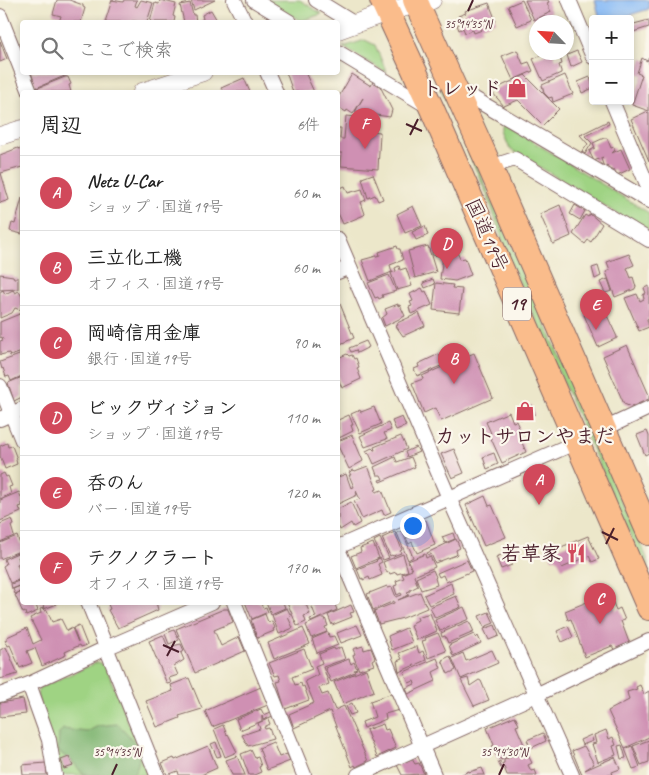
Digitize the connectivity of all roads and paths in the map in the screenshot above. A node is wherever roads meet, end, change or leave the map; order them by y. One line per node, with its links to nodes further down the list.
1 (234, 0): 8 (street)
2 (254, 0): 9 (street)
3 (316, 0): 10 (street)
4 (568, 0): 12 (street)
5 (421, 2): 6 (street); 18 (highway, 国道19号 / 19)
6 (384, 6): 10 (street); 23 (highway, 国道19号 / 19)
7 (0, 16): 14 (street)
8 (244, 20)
9 (287, 20)
10 (354, 24): 11 (street)
11 (340, 29)
12 (589, 48)
13 (340, 53): 23 (street)
14 (20, 67)
15 (23, 75): 19 (street)
16 (194, 75): 20 (street)
17 (268, 75): 21 (street)
18 (455, 88): 26 (highway, 国道19号 / 19); 28 (street)
19 (29, 90)
20 (151, 90)
21 (275, 90)
22 (614, 105): 27 (street)
23 (432, 109): 37 (highway, 国道19号 / 19)
24 (20, 130): 25 (street)
25 (0, 136)
26 (490, 168): 29 (street); 35 (highway, 国道19号 / 19)
27 (649, 189)
28 (649, 200)
29 (649, 240)
30 (340, 251): 31 (street)
31 (343, 269): 38 (street)
32 (0, 386): 34 (street)
33 (649, 408): 35 (street)
34 (12, 414): 36 (street)
35 (604, 428): 39 (highway, 国道19号 / 19)
36 (20, 435)
37 (577, 442): 38 (street); 45 (highway, 国道19号 / 19)
38 (449, 498): 40 (street); 50 (street)
39 (649, 534)
40 (340, 547)
41 (340, 553): 51 (street)
42 (89, 605): 47 (street)
43 (205, 605): 47 (street)
44 (235, 605): 54 (street)
45 (649, 608)
46 (649, 641): 50 (street)
47 (106, 648): 48 (street); 53 (street)
48 (29, 684): 49 (street); 52 (street)
49 (0, 694)
50 (536, 695): 51 (street); 57 (street)
51 (422, 747): 55 (street); 56 (street)
52 (55, 775)
53 (157, 775)
54 (304, 775)
55 (358, 775)
56 (434, 775)
57 (572, 775)

